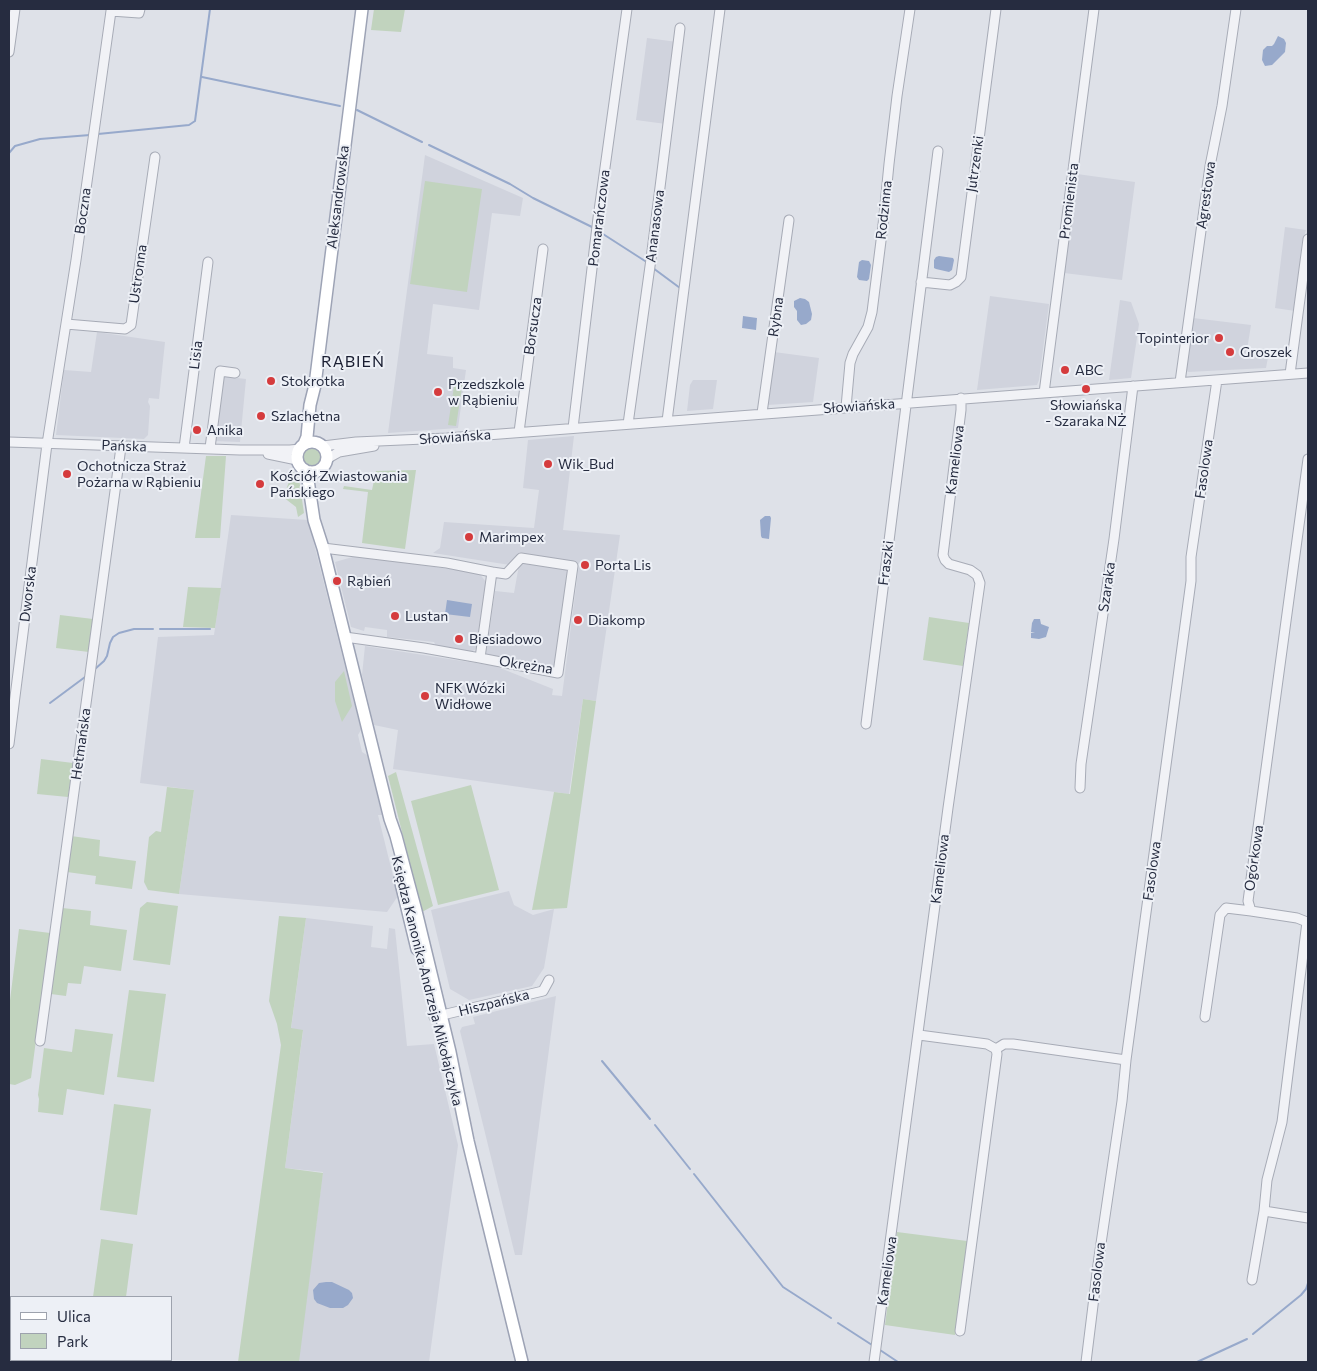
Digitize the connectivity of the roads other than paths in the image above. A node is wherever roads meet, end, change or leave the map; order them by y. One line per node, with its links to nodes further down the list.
1 (15, 9): 11 (street)
2 (140, 9): 19 (street, Boczna)
3 (362, 9): 25 (main road, Aleksandrowska)
4 (627, 9): 34 (street, Pomarańczowa)
5 (720, 9): 32 (street)
6 (910, 9): 30 (street, Rodzinna)
7 (996, 9): 18 (street, Jutrzenki)
8 (1094, 9): 27 (street, Promienista)
9 (1236, 9): 24 (street, Agrestowa)
10 (680, 28): 33 (street, Ananasowa)
11 (9, 52)
12 (938, 151): 18 (street)
13 (156, 157): 19 (street, Ustronna)
14 (789, 220): 31 (street, Rybna)
15 (1308, 239): 22 (street)
16 (544, 249): 35 (street, Borsucza)
17 (208, 262): 41 (street, Lisia)
18 (921, 282): 29 (street)
19 (66, 324): 38 (street, Boczna)
20 (235, 373): 42 (street)
21 (1308, 373): 22 (street, Słowiańska)
22 (1290, 374): 23 (street, Słowiańska)
23 (1217, 380): 24 (street, Słowiańska); 63 (street, Fasolowa)
24 (1180, 382): 26 (street, Słowiańska)
25 (315, 384): 39 (main road, Aleksandrowska); 43 (main road, Aleksandrowska)
26 (1132, 386): 27 (street, Słowiańska); 54 (street, Szaraka)
27 (1044, 392): 28 (street, Słowiańska)
28 (961, 398): 29 (street, Słowiańska); 60 (street, Kameliowa)
29 (906, 403): 30 (street, Słowiańska); 52 (street, Fraszki)
30 (846, 407): 31 (street, Słowiańska)
31 (762, 413): 32 (street, Słowiańska)
32 (667, 421): 33 (street, Słowiańska)
33 (628, 424): 34 (street, Słowiańska)
34 (572, 428): 35 (street, Słowiańska)
35 (519, 432): 36 (street, Słowiańska)
36 (409, 440): 39 (street, Słowiańska); 44 (street, Słowiańska)
37 (9, 442): 38 (street, Pańska)
38 (47, 444): 40 (street, Pańska); 53 (street, Dworska)
39 (321, 445): 43 (main road); 44 (main road)
40 (121, 446): 41 (street, Pańska); 61 (street, Hetmańska)
41 (184, 448): 42 (street, Pańska)
42 (210, 448): 43 (street, Pańska)
43 (300, 451): 46 (main road)
44 (327, 459): 47 (main road)
45 (1308, 459): 55 (street, Ogórkowa)
46 (305, 470): 47 (main road); 48 (main road, Księdza Kanonika Andrzeja Mikołajczyka)
47 (317, 471): 48 (main road, Księdza Kanonika Andrzeja Mikołajczyka)
48 (323, 548): 49 (street, Okrężna); 50 (main road, Księdza Kanonika Andrzeja Mikołajczyka)
49 (492, 572): 51 (street, Okrężna); 51 (street, Okrężna)
50 (345, 637): 51 (street, Okrężna); 58 (main road, Księdza Kanonika Andrzeja Mikołajczyka)
51 (480, 658)
52 (866, 724)
53 (9, 744)
54 (1080, 788)
55 (1251, 911): 56 (street, Ogórkowa); 59 (street)
56 (1307, 921): 64 (street, Ogórkowa)
57 (548, 980): 58 (street, Hiszpańska)
58 (438, 1016): 68 (main road, Księdza Kanonika Andrzeja Mikołajczyka)
59 (1205, 1017)
60 (919, 1035): 62 (street); 69 (street, Kameliowa)
61 (40, 1041)
62 (996, 1049): 63 (street); 67 (street)
63 (1126, 1060): 70 (street, Fasolowa)
64 (1264, 1211): 65 (street); 66 (street, Ogórkowa)
65 (1308, 1218)
66 (1252, 1280)
67 (960, 1331)
68 (522, 1362)
69 (874, 1362)
70 (1086, 1362)

